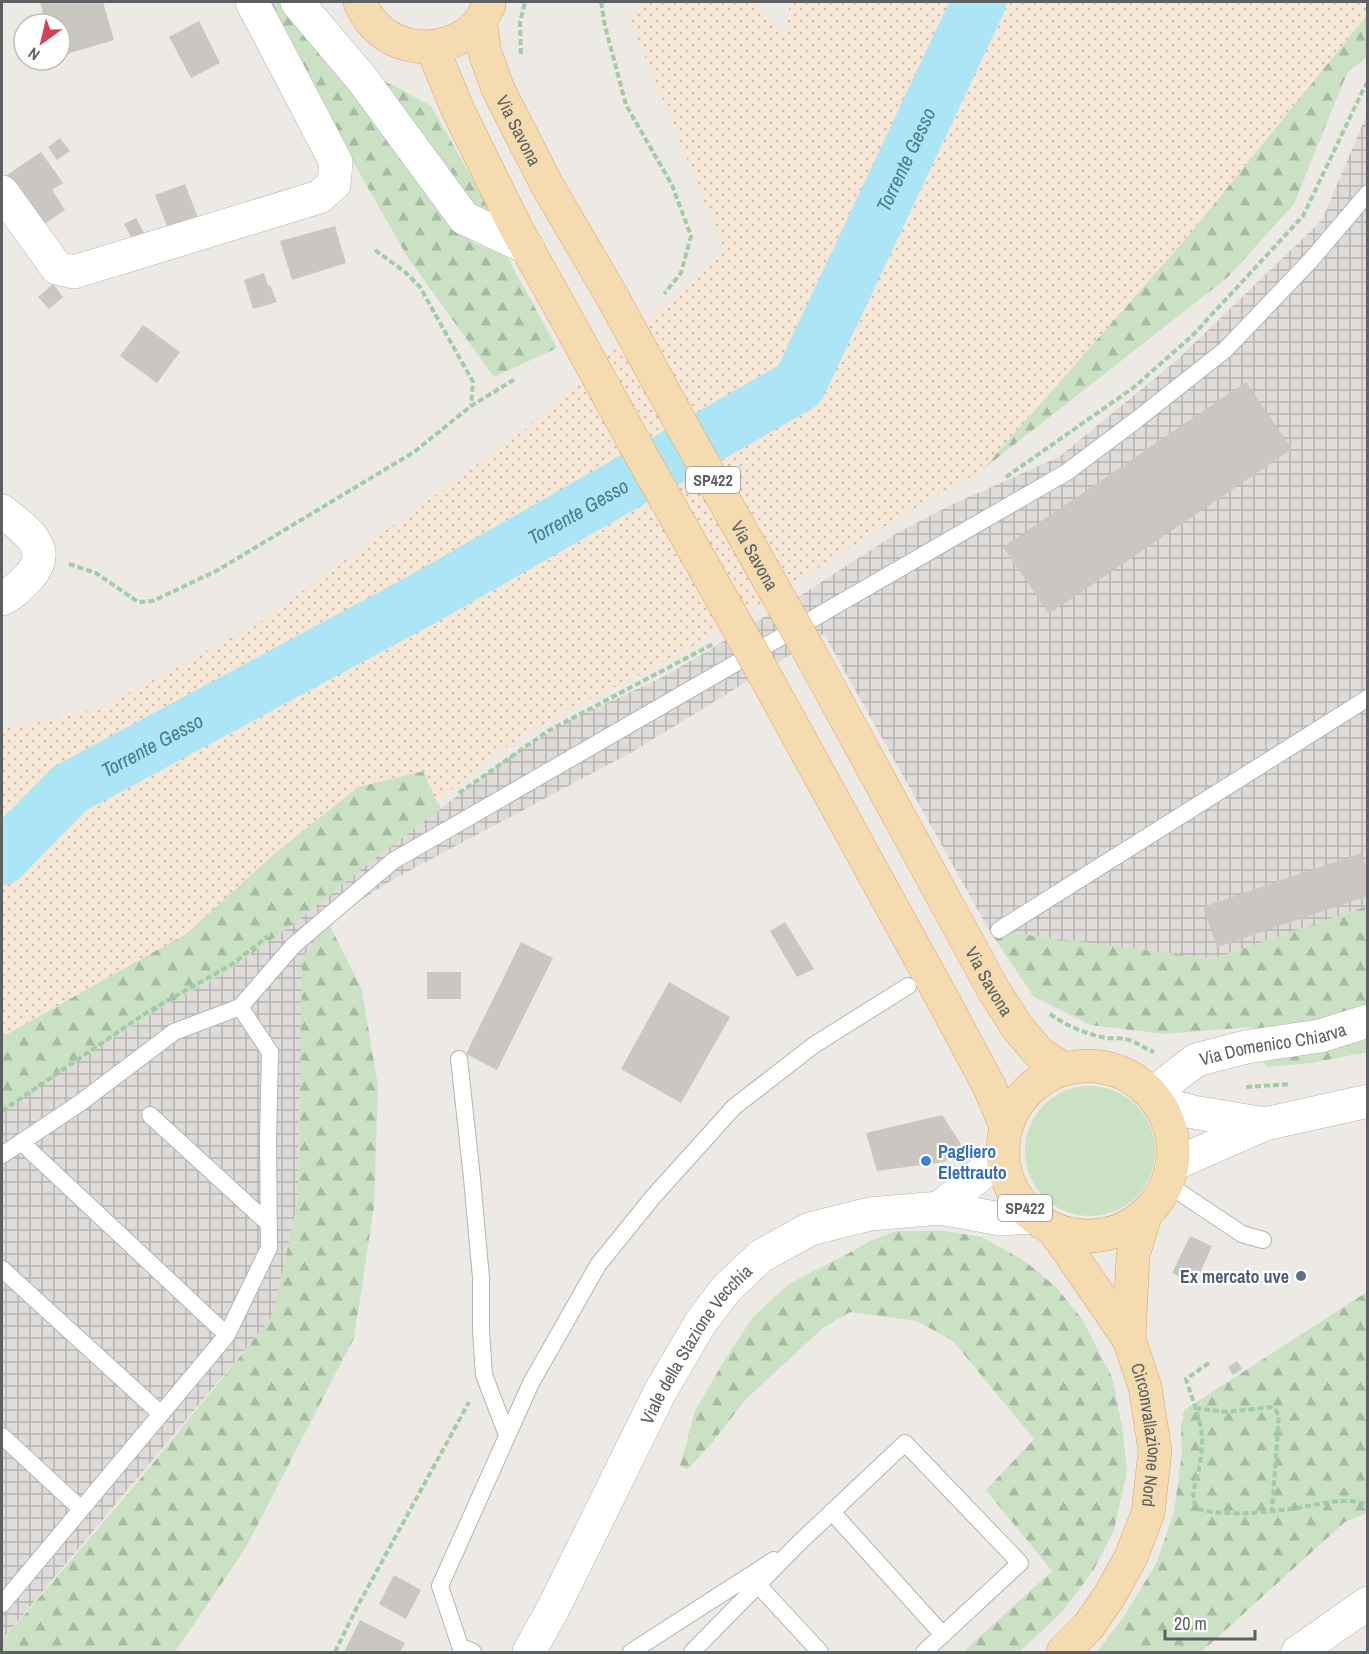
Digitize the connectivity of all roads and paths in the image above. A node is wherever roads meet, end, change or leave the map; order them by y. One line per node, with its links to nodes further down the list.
1 (252, 2): 7 (street)
2 (297, 2): 9 (street)
3 (360, 2): 6 (main road)
4 (601, 2): 11 (path)
5 (485, 11): 6 (main road); 23 (main road, Via Savona / SP422, bridge)
6 (432, 47): 9 (main road, SP422)
7 (2, 192)
8 (1368, 193): 20 (lane)
9 (528, 248): 28 (main road, SP422, bridge)
10 (375, 250): 13 (path)
11 (664, 294)
12 (515, 379): 13 (path)
13 (471, 406): 15 (path)
14 (2, 511): 15 (street)
15 (38, 562): 16 (street)
16 (2, 598)
17 (1368, 698): 18 (lane)
18 (999, 930)
19 (908, 986): 45 (lane)
20 (240, 1007): 29 (lane); 34 (lane)
21 (1368, 1021): 24 (street, Via Domenico Chiarva)
22 (459, 1059): 41 (lane)
23 (1064, 1069): 24 (main road); 28 (main road)
24 (1155, 1098): 27 (street); 31 (main road)
25 (1368, 1101): 27 (street)
26 (150, 1115): 34 (lane)
27 (1265, 1124): 31 (street)
28 (1004, 1141): 32 (street); 35 (main road, SP422)
29 (21, 1142): 30 (lane); 38 (lane)
30 (2, 1155)
31 (1170, 1175): 33 (main road, SP422); 36 (lane)
32 (940, 1208): 35 (street, Viale della Stazione Vecchia); 57 (street, Viale della Stazione Vecchia)
33 (1144, 1216): 35 (main road, SP422); 39 (main road, Circonvallazione Nord / SP422)
34 (269, 1224): 38 (lane)
35 (1044, 1224): 39 (main road, Circonvallazione Nord / SP422)
36 (1263, 1239)
37 (2, 1269): 43 (lane)
38 (227, 1335): 43 (lane)
39 (1129, 1339): 62 (main road, Circonvallazione Nord / SP422)
40 (1209, 1363): 42 (path)
41 (484, 1375): 45 (lane); 55 (path)
42 (1195, 1408): 48 (path); 48 (path)
43 (161, 1414): 47 (lane)
44 (2, 1436): 47 (lane)
45 (507, 1436): 56 (lane)
46 (1368, 1505): 48 (path)
47 (81, 1509): 52 (lane)
48 (1272, 1511)
49 (832, 1512): 50 (lane); 54 (lane); 54 (lane)
50 (799, 1543): 51 (lane); 58 (lane)
51 (758, 1586): 59 (lane); 60 (lane)
52 (5, 1592)
53 (1368, 1603): 63 (street)
54 (943, 1635): 61 (lane)
55 (334, 1653)
56 (473, 1653)
57 (529, 1653)
58 (631, 1653)
59 (692, 1653)
60 (820, 1653)
61 (924, 1653)
62 (1063, 1653)
63 (1298, 1653)

